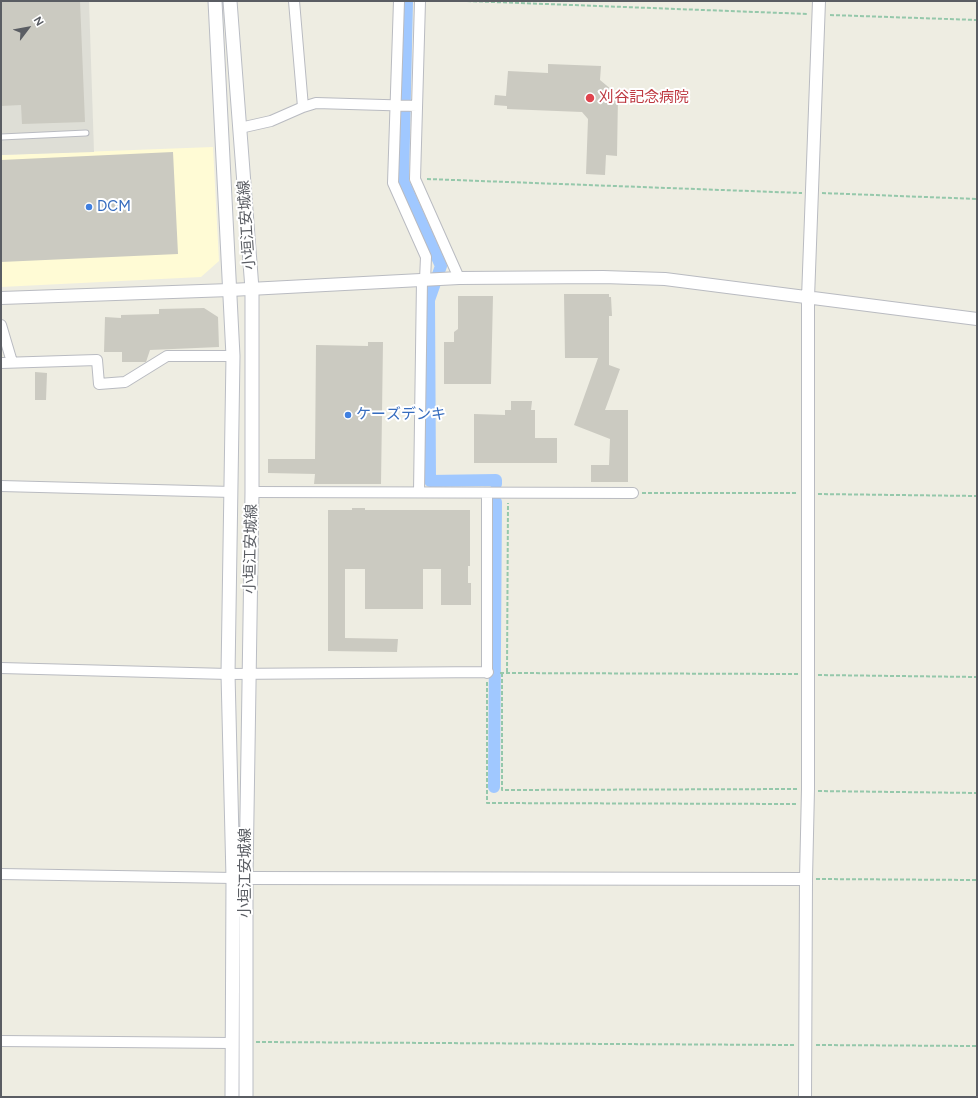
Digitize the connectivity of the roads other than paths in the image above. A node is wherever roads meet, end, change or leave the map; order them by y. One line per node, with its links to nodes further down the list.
1 (215, 1): 16 (main road, 小垣江安城線)
2 (230, 1): 10 (main road, 小垣江安城線)
3 (294, 1): 9 (street)
4 (399, 1): 7 (street)
5 (420, 1): 8 (street)
6 (819, 1): 18 (street)
7 (396, 106): 8 (street); 9 (street); 14 (street)
8 (416, 106): 13 (street)
9 (303, 107): 10 (street)
10 (240, 128): 15 (main road, 小垣江安城線)
11 (86, 133): 12 (lane)
12 (1, 137)
13 (458, 279): 14 (street); 18 (street)
14 (425, 280): 15 (street); 27 (street)
15 (252, 289): 16 (street); 26 (main road, 小垣江安城線)
16 (230, 290): 17 (street); 21 (main road, 小垣江安城線)
17 (1, 298)
18 (808, 298): 19 (street); 35 (street)
19 (977, 319)
20 (1, 325): 22 (street)
21 (233, 356): 22 (street); 25 (main road, 小垣江安城線)
22 (12, 362): 23 (street)
23 (1, 363)
24 (1, 486): 25 (street)
25 (232, 492): 31 (main road, 小垣江安城線)
26 (252, 492): 27 (street); 32 (main road, 小垣江安城線)
27 (419, 492): 28 (street)
28 (487, 493): 29 (street); 32 (street)
29 (633, 493)
30 (1, 668): 31 (street)
31 (228, 674): 32 (street); 34 (main road, 小垣江安城線)
32 (248, 674): 34 (main road, 小垣江安城線)
33 (1, 874): 34 (street)
34 (240, 878): 35 (street); 37 (main road, 小垣江安城線); 39 (main road, 小垣江安城線)
35 (806, 879): 40 (street)
36 (1, 1041): 37 (street)
37 (231, 1043): 38 (main road, 小垣江安城線)
38 (232, 1097)
39 (246, 1097)
40 (805, 1097)

